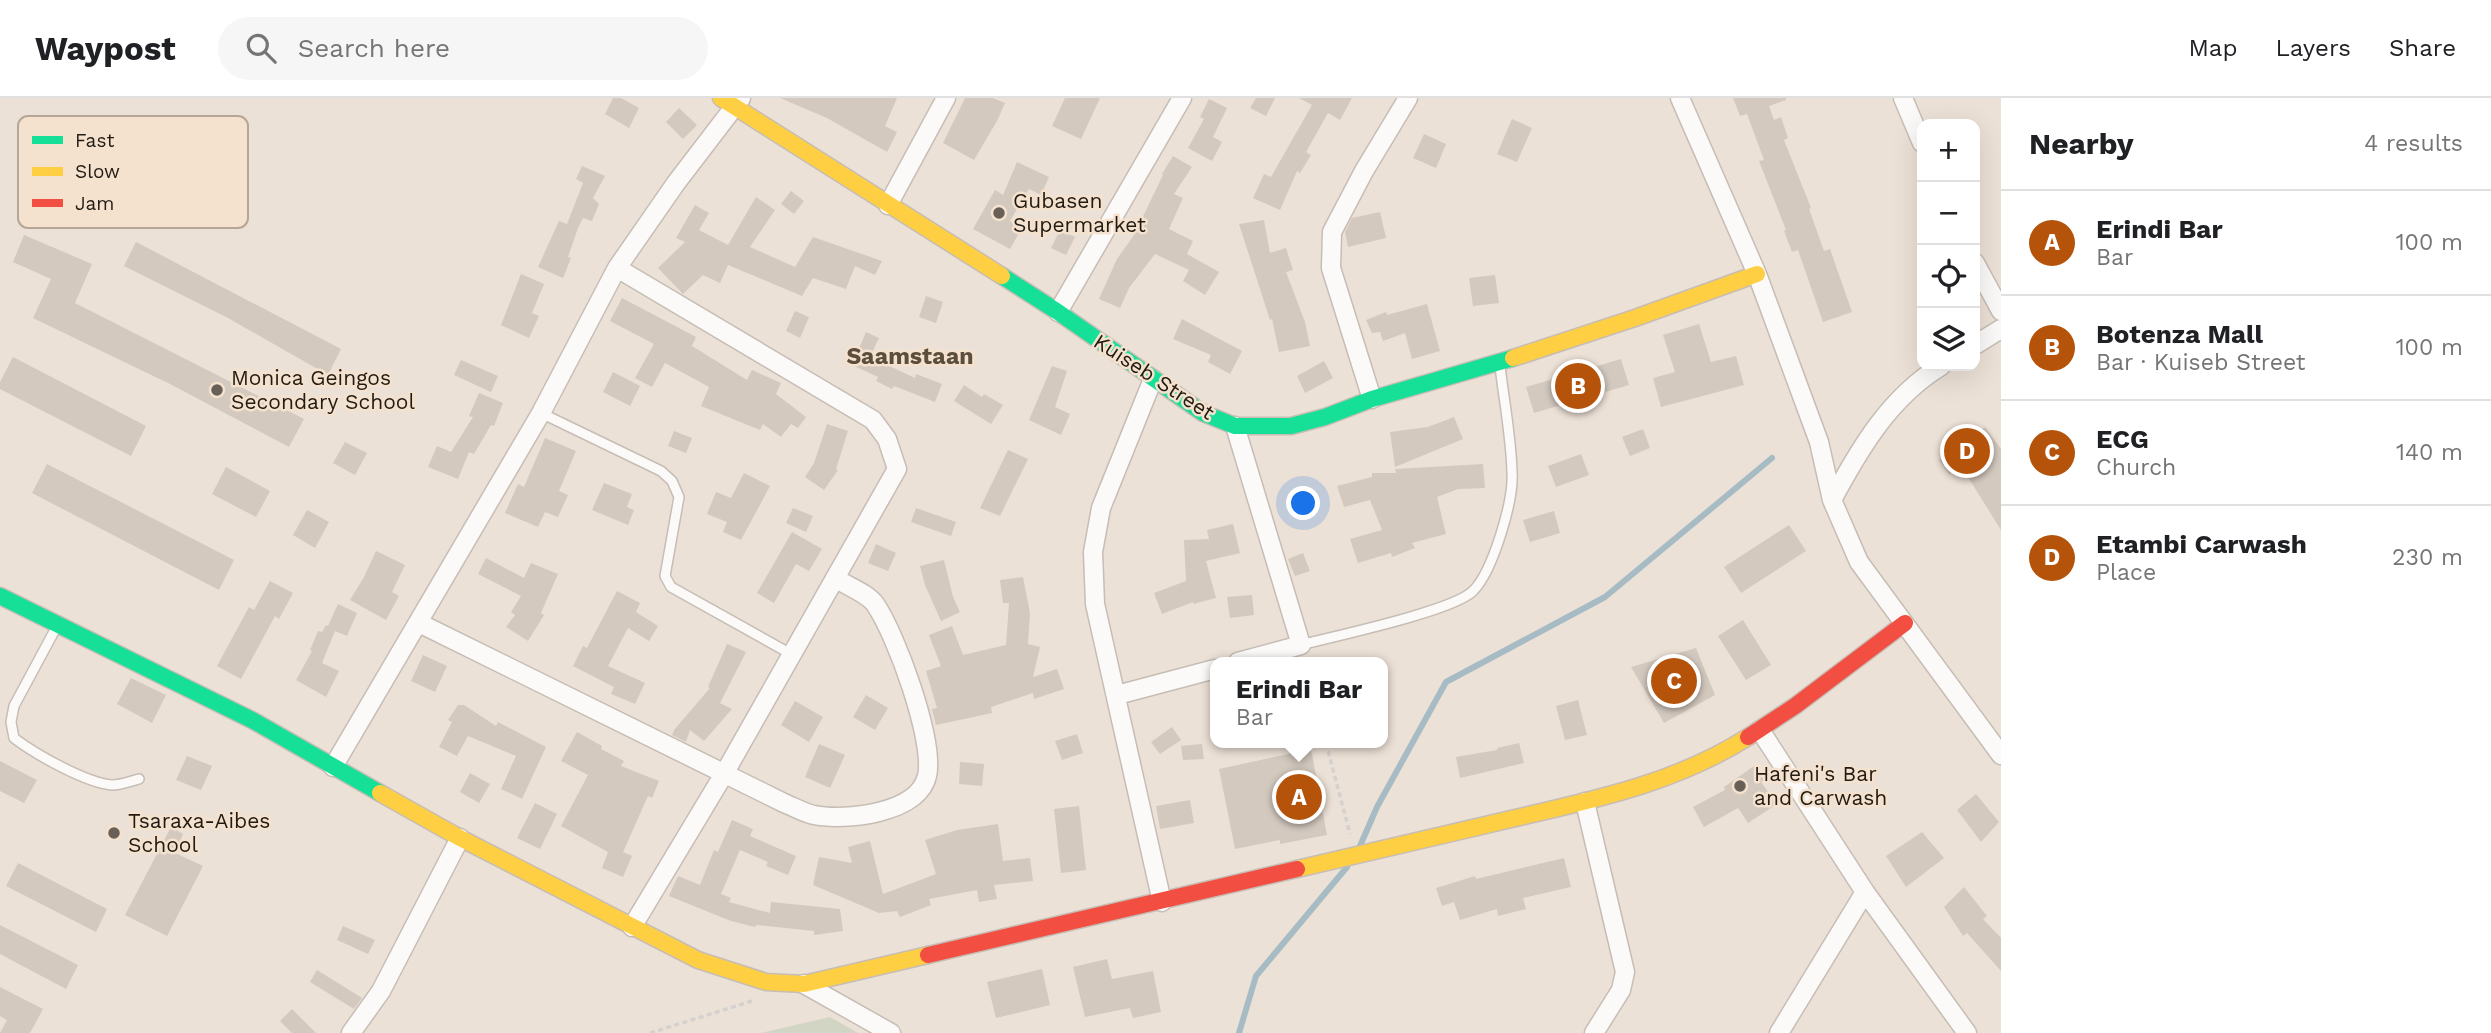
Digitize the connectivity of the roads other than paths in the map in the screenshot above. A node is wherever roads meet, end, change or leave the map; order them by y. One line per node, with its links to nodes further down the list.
1 (946, 98): 8 (street)
2 (1182, 98): 13 (street)
3 (1408, 98): 19 (street)
4 (1680, 98): 11 (street)
5 (1903, 98): 7 (street)
6 (732, 101): 8 (street, Kuiseb Street); 9 (street)
7 (1917, 131)
8 (888, 205): 13 (street, Kuiseb Street)
9 (617, 268): 20 (street); 23 (street)
10 (1980, 272): 12 (street)
11 (1757, 274): 16 (street, Kuiseb Street); 22 (street)
12 (2001, 311)
13 (1058, 312): 18 (street, Kuiseb Street)
14 (2001, 329): 15 (street)
15 (1980, 342)
16 (1499, 362): 19 (street, Kuiseb Street); 28 (lane)
17 (1932, 371): 22 (street)
18 (1153, 379): 21 (street, Kuiseb Street); 32 (street)
19 (1371, 399): 21 (street, Kuiseb Street)
20 (541, 413): 25 (street); 29 (lane)
21 (1235, 426): 28 (street)
22 (1832, 500): 26 (street)
23 (835, 578): 29 (street); 36 (street)
24 (0, 596): 27 (street)
25 (419, 623): 35 (street); 36 (street)
26 (1905, 623): 33 (street); 34 (street)
27 (58, 624): 35 (street); 37 (lane)
28 (1301, 645): 30 (street)
29 (791, 653): 36 (street)
30 (1257, 657)
31 (1210, 669): 32 (street)
32 (1116, 695): 41 (street)
33 (1760, 730): 38 (street); 40 (street)
34 (2001, 755)
35 (333, 767): 39 (street)
36 (724, 774): 42 (street)
37 (139, 779)
38 (1585, 802): 41 (street); 46 (street)
39 (460, 838): 42 (street); 44 (street)
40 (1865, 892): 47 (street); 48 (street)
41 (1162, 902): 43 (street)
42 (632, 927): 43 (street)
43 (804, 984): 45 (street)
44 (351, 1033)
45 (891, 1033)
46 (1594, 1033)
47 (1779, 1033)
48 (1967, 1033)

